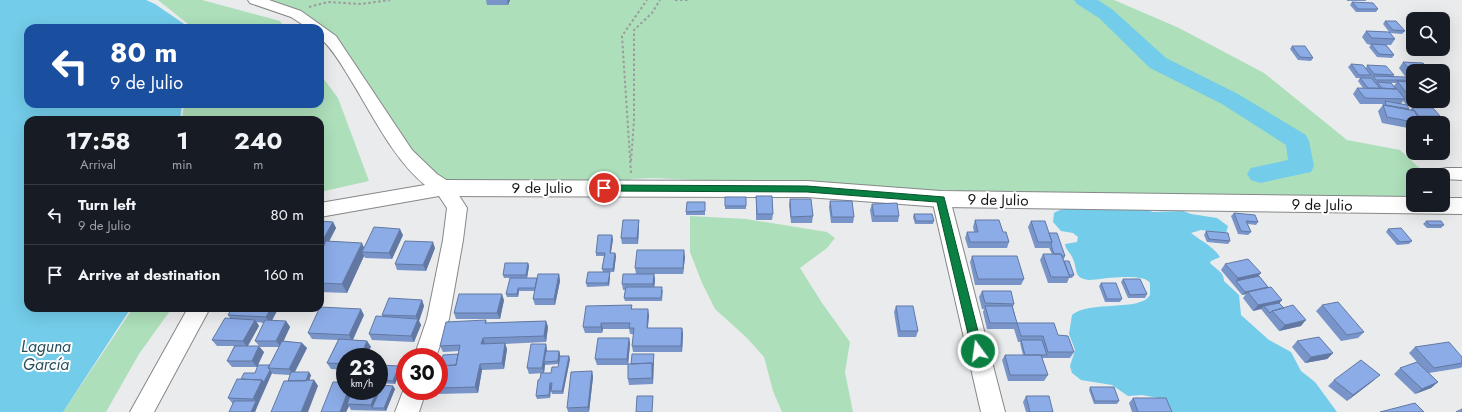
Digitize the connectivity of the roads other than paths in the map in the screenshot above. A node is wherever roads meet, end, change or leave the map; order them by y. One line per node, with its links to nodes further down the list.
1 (255, 0): 2 (street)
2 (311, 24)
3 (324, 33): 4 (street)
4 (444, 188): 5 (main road, 9 de Julio); 7 (street, 9 de Julio); 9 (street)
5 (940, 199): 6 (main road, 9 de Julio); 13 (street)
6 (1462, 206)
7 (324, 209)
8 (197, 312): 11 (street)
9 (428, 348)
10 (411, 400): 12 (street)
11 (142, 412)
12 (407, 412)
13 (993, 412)

